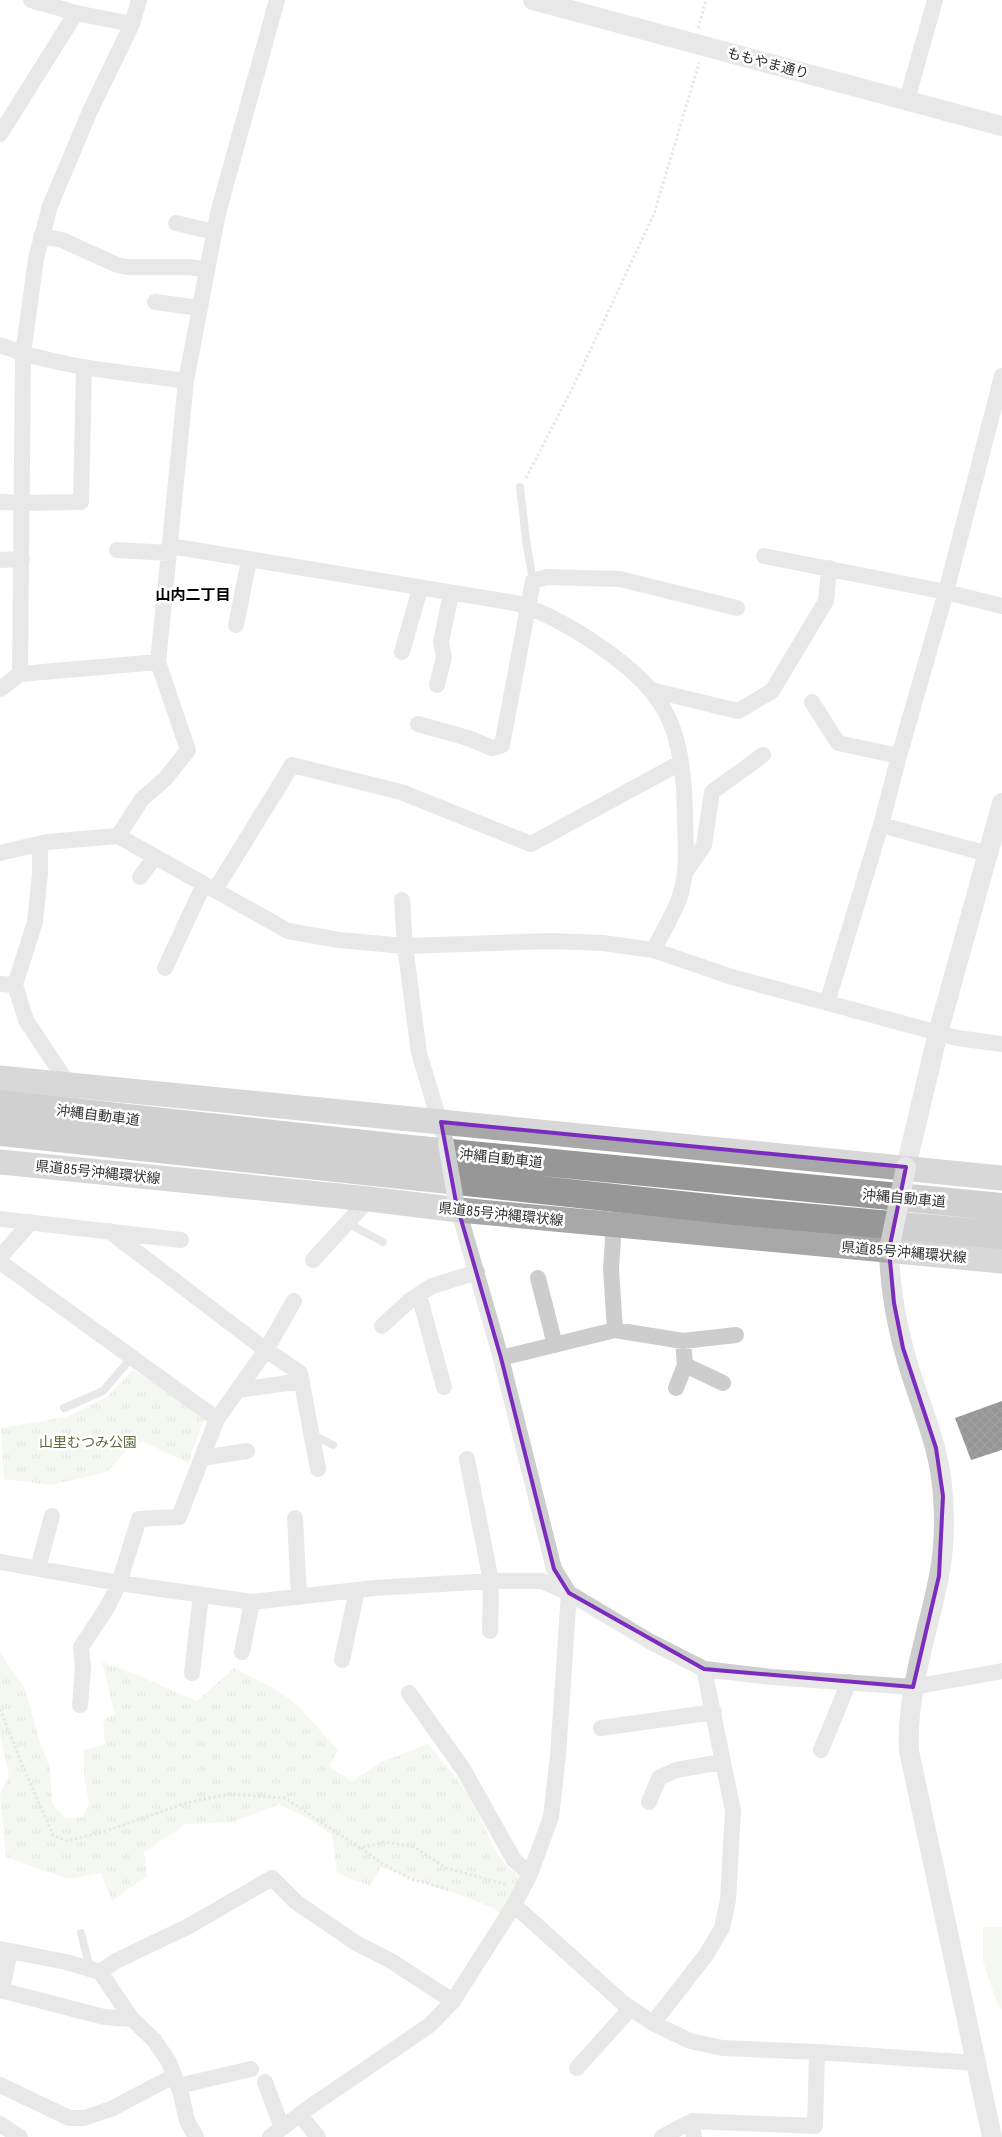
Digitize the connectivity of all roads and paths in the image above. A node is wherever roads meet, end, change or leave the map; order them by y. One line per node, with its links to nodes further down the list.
1 (31, 0): 7 (street)
2 (139, 0): 8 (street)
3 (277, 0): 14 (street)
4 (533, 0): 9 (street, ももやま通り)
5 (706, 0): 9 (path)
6 (935, 0): 10 (street)
7 (76, 13): 8 (street); 12 (street)
8 (132, 24): 15 (street)
9 (699, 44): 10 (street, ももやま通り); 24 (path)
10 (907, 100): 11 (street, ももやま通り)
11 (1002, 126)
12 (0, 134)
13 (176, 223): 14 (street)
14 (214, 232): 16 (street)
15 (41, 236): 16 (street); 20 (street)
16 (207, 270): 18 (street)
17 (156, 302): 18 (street)
18 (200, 308): 23 (street)
19 (0, 345): 20 (street)
20 (23, 354): 21 (street); 26 (street)
21 (84, 367): 23 (street); 26 (street)
22 (1002, 376): 36 (street)
23 (186, 381): 28 (street)
24 (520, 487): 34 (lane)
25 (0, 502): 26 (street)
26 (22, 503): 30 (street)
27 (117, 550): 28 (street)
28 (170, 550): 32 (street); 43 (street)
29 (764, 556): 33 (street)
30 (22, 559): 31 (street); 44 (street)
31 (0, 560)
32 (249, 560): 35 (street); 41 (street)
33 (829, 568): 36 (street); 47 (street)
34 (533, 581): 39 (street); 40 (street)
35 (420, 589): 37 (street); 42 (street)
36 (946, 592): 38 (street); 51 (street)
37 (451, 594): 39 (street); 45 (street)
38 (1002, 606)
39 (528, 607): 47 (street); 49 (street)
40 (737, 608)
41 (236, 625)
42 (402, 652)
43 (158, 662): 44 (street); 55 (street)
44 (20, 674): 46 (street)
45 (438, 685)
46 (0, 688)
47 (651, 690): 52 (street)
48 (812, 702): 51 (street)
49 (418, 724)
50 (764, 755): 60 (street)
51 (899, 756): 54 (street)
52 (680, 763): 60 (street); 62 (street)
53 (1002, 804): 58 (street)
54 (881, 826): 58 (street); 68 (street)
55 (118, 836): 56 (street); 59 (street)
56 (40, 844): 57 (street); 67 (street)
57 (0, 852)
58 (988, 854): 69 (street)
59 (155, 857): 61 (street); 62 (street)
60 (685, 873): 65 (street)
61 (140, 877)
62 (209, 887): 64 (street); 66 (street)
63 (402, 900): 64 (street)
64 (405, 946): 65 (street); 75 (street)
65 (654, 950): 68 (street)
66 (165, 968)
67 (8, 985): 72 (street)
68 (827, 1003): 69 (street)
69 (938, 1033): 70 (street); 77 (street)
70 (1002, 1044)
71 (0, 1078): 72 (main road)
72 (69, 1085): 75 (main road)
73 (0, 1104): 81 (highway, 沖縄自動車道)
74 (0, 1132): 87 (highway, 沖縄自動車道)
75 (443, 1133): 77 (main road); 80 (street, bridge)
76 (0, 1162): 79 (main road, 県道85号沖縄環状線)
77 (906, 1167): 78 (main road); 90 (street, bridge)
78 (1002, 1178)
79 (369, 1199): 80 (main road, 県道85号沖縄環状線); 84 (street)
80 (458, 1206): 85 (main road, 県道85号沖縄環状線); 95 (street)
81 (1002, 1207)
82 (0, 1219): 83 (street)
83 (31, 1222): 86 (street); 91 (street)
84 (347, 1223): 89 (lane); 92 (street)
85 (614, 1225): 90 (main road, 県道85号沖縄環状線); 100 (street)
86 (109, 1232): 88 (street); 104 (street)
87 (1002, 1235)
88 (182, 1240)
89 (383, 1242)
90 (889, 1250): 93 (main road, 県道85号沖縄環状線); 139 (street)
91 (0, 1257)
92 (314, 1260)
93 (1002, 1261)
94 (0, 1262): 105 (street)
95 (477, 1272): 97 (street); 106 (street)
96 (538, 1278): 103 (street)
97 (419, 1295): 99 (street); 110 (street)
98 (294, 1301): 104 (street)
99 (382, 1326)
100 (615, 1330): 102 (street); 103 (street)
101 (736, 1335): 102 (street)
102 (682, 1341): 107 (street)
103 (555, 1345): 106 (street)
104 (266, 1350): 108 (street); 112 (street)
105 (132, 1357): 113 (lane); 114 (street)
106 (501, 1358): 128 (street)
107 (685, 1365): 109 (street); 111 (street)
108 (302, 1382): 112 (street); 115 (street)
109 (724, 1382)
110 (444, 1386)
111 (676, 1388)
112 (238, 1390): 114 (street)
113 (64, 1408)
114 (217, 1419): 118 (street)
115 (312, 1434): 116 (lane); 120 (street)
116 (333, 1445)
117 (248, 1451): 118 (street)
118 (202, 1458): 126 (street)
119 (467, 1459): 125 (street)
120 (318, 1469)
121 (52, 1516): 124 (street)
122 (295, 1518): 130 (street)
123 (0, 1562): 124 (street)
124 (38, 1568): 126 (street)
125 (491, 1581): 127 (street); 128 (street); 132 (street)
126 (120, 1583): 129 (street); 141 (street)
127 (357, 1590): 130 (street); 134 (street)
128 (569, 1593): 135 (street); 149 (street)
129 (201, 1595): 131 (street); 137 (street)
130 (299, 1597): 131 (street)
131 (252, 1602): 133 (street)
132 (490, 1631)
133 (242, 1652)
134 (342, 1660)
135 (704, 1668): 138 (street); 143 (street)
136 (1002, 1672): 139 (street)
137 (192, 1673)
138 (848, 1682): 139 (street); 145 (street)
139 (913, 1687): 162 (street)
140 (409, 1693): 149 (street)
141 (80, 1705)
142 (0, 1709): 148 (path)
143 (714, 1712): 144 (street); 146 (street)
144 (601, 1728)
145 (820, 1750)
146 (722, 1762): 147 (street); 160 (street)
147 (649, 1802)
148 (360, 1848): 150 (path); 151 (path)
149 (530, 1874): 151 (street)
150 (450, 1890)
151 (522, 1890): 152 (street)
152 (514, 1905): 157 (street); 158 (street)
153 (81, 1933): 155 (lane)
154 (5, 1950): 155 (street); 156 (street)
155 (95, 1970): 157 (street); 159 (street)
156 (1, 1990): 159 (street)
157 (453, 2001): 168 (street)
158 (630, 2008): 160 (street); 163 (street)
159 (132, 2019): 165 (street)
160 (653, 2023): 161 (street)
161 (817, 2052): 162 (street); 169 (street)
162 (976, 2063): 177 (street)
163 (577, 2068)
164 (251, 2069): 165 (street)
165 (176, 2081): 167 (street); 173 (street)
166 (265, 2082): 171 (street)
167 (0, 2085)
168 (300, 2115): 171 (street); 174 (street)
169 (692, 2120): 175 (street); 176 (street)
170 (0, 2124): 172 (street)
171 (276, 2133)
172 (20, 2137)
173 (196, 2137)
174 (318, 2137)
175 (662, 2137)
176 (694, 2137)
177 (992, 2137)

